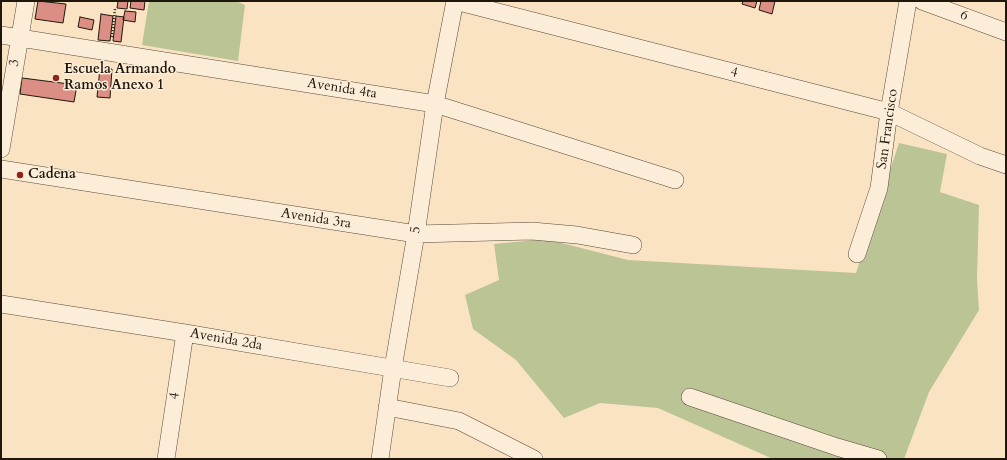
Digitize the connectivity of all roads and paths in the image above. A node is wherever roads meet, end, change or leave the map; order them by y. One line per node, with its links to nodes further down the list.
1 (26, 1): 8 (street, 3)
2 (455, 1): 10 (street, 5); 11 (street, 4)
3 (908, 1): 11 (street, San Francisco)
4 (922, 1): 6 (street, 6)
5 (115, 10): 9 (path)
6 (1006, 32)
7 (1, 35): 8 (street, Avenida 4ta)
8 (20, 38): 9 (street, Avenida 4ta); 12 (street, 3)
9 (110, 51): 10 (street, Avenida 4ta)
10 (435, 104): 15 (street, Avenida 4ta); 16 (street, 5)
11 (889, 112): 13 (street, 4); 18 (street, San Francisco)
12 (1, 149)
13 (1006, 165)
14 (1, 169): 16 (street, Avenida 3ra)
15 (675, 180)
16 (416, 234): 17 (street, Avenida 3ra); 21 (street, 5)
17 (633, 245)
18 (857, 254)
19 (1, 304): 20 (street, Avenida 2da)
20 (185, 332): 21 (street, Avenida 2da); 25 (street, 4)
21 (393, 368): 22 (street, Avenida 2da); 24 (street, 5)
22 (450, 378)
23 (690, 397): 28 (street)
24 (387, 407): 26 (street, 5); 27 (street)
25 (166, 459)
26 (380, 459)
27 (534, 459)
28 (878, 459)

